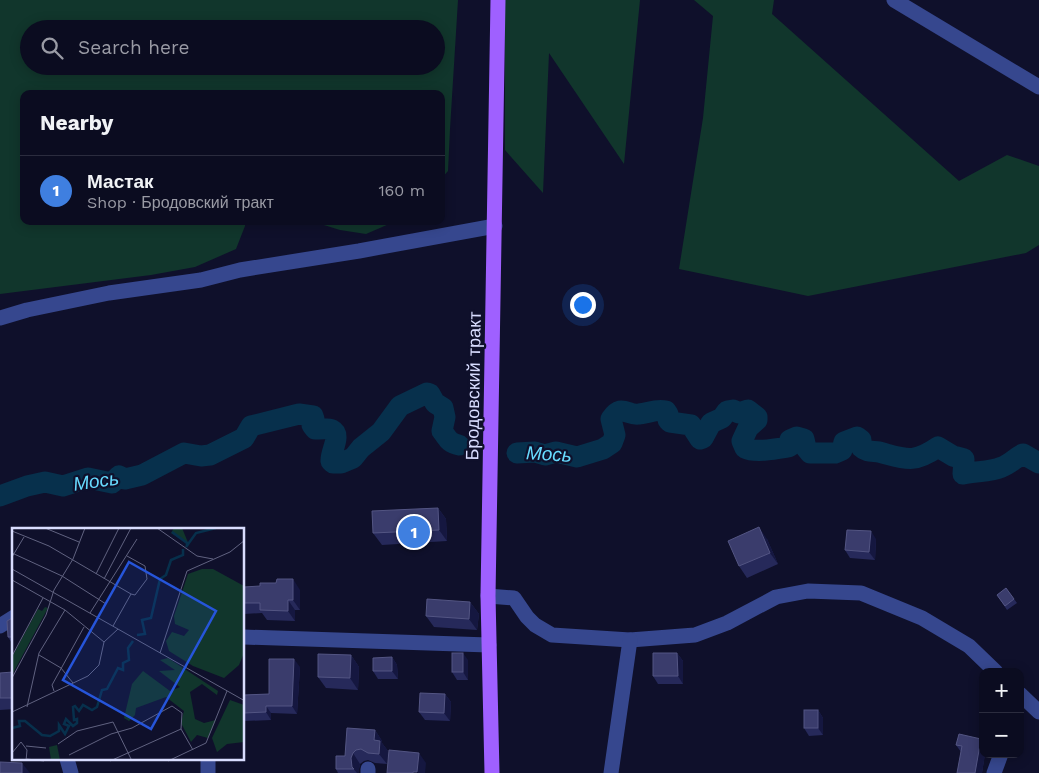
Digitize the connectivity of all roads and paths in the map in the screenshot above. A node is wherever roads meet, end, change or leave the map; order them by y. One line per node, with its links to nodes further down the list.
1 (498, 0): 4 (main road, Бродовский тракт)
2 (894, 0): 3 (street)
3 (1039, 87)
4 (495, 226): 5 (street); 6 (main road, Бродовский тракт)
5 (0, 318)
6 (488, 596): 10 (street); 11 (main road, Бродовский тракт)
7 (12, 618): 8 (street)
8 (0, 626)
9 (245, 637): 11 (street)
10 (630, 640): 12 (street); 21 (street)
11 (488, 645): 20 (main road, Бродовский тракт)
12 (992, 668)
13 (1024, 701): 14 (street)
14 (1039, 712)
15 (1000, 758): 22 (street)
16 (67, 760): 18 (street)
17 (208, 760): 19 (street)
18 (71, 773)
19 (208, 773)
20 (492, 773)
21 (611, 773)
22 (994, 773)

